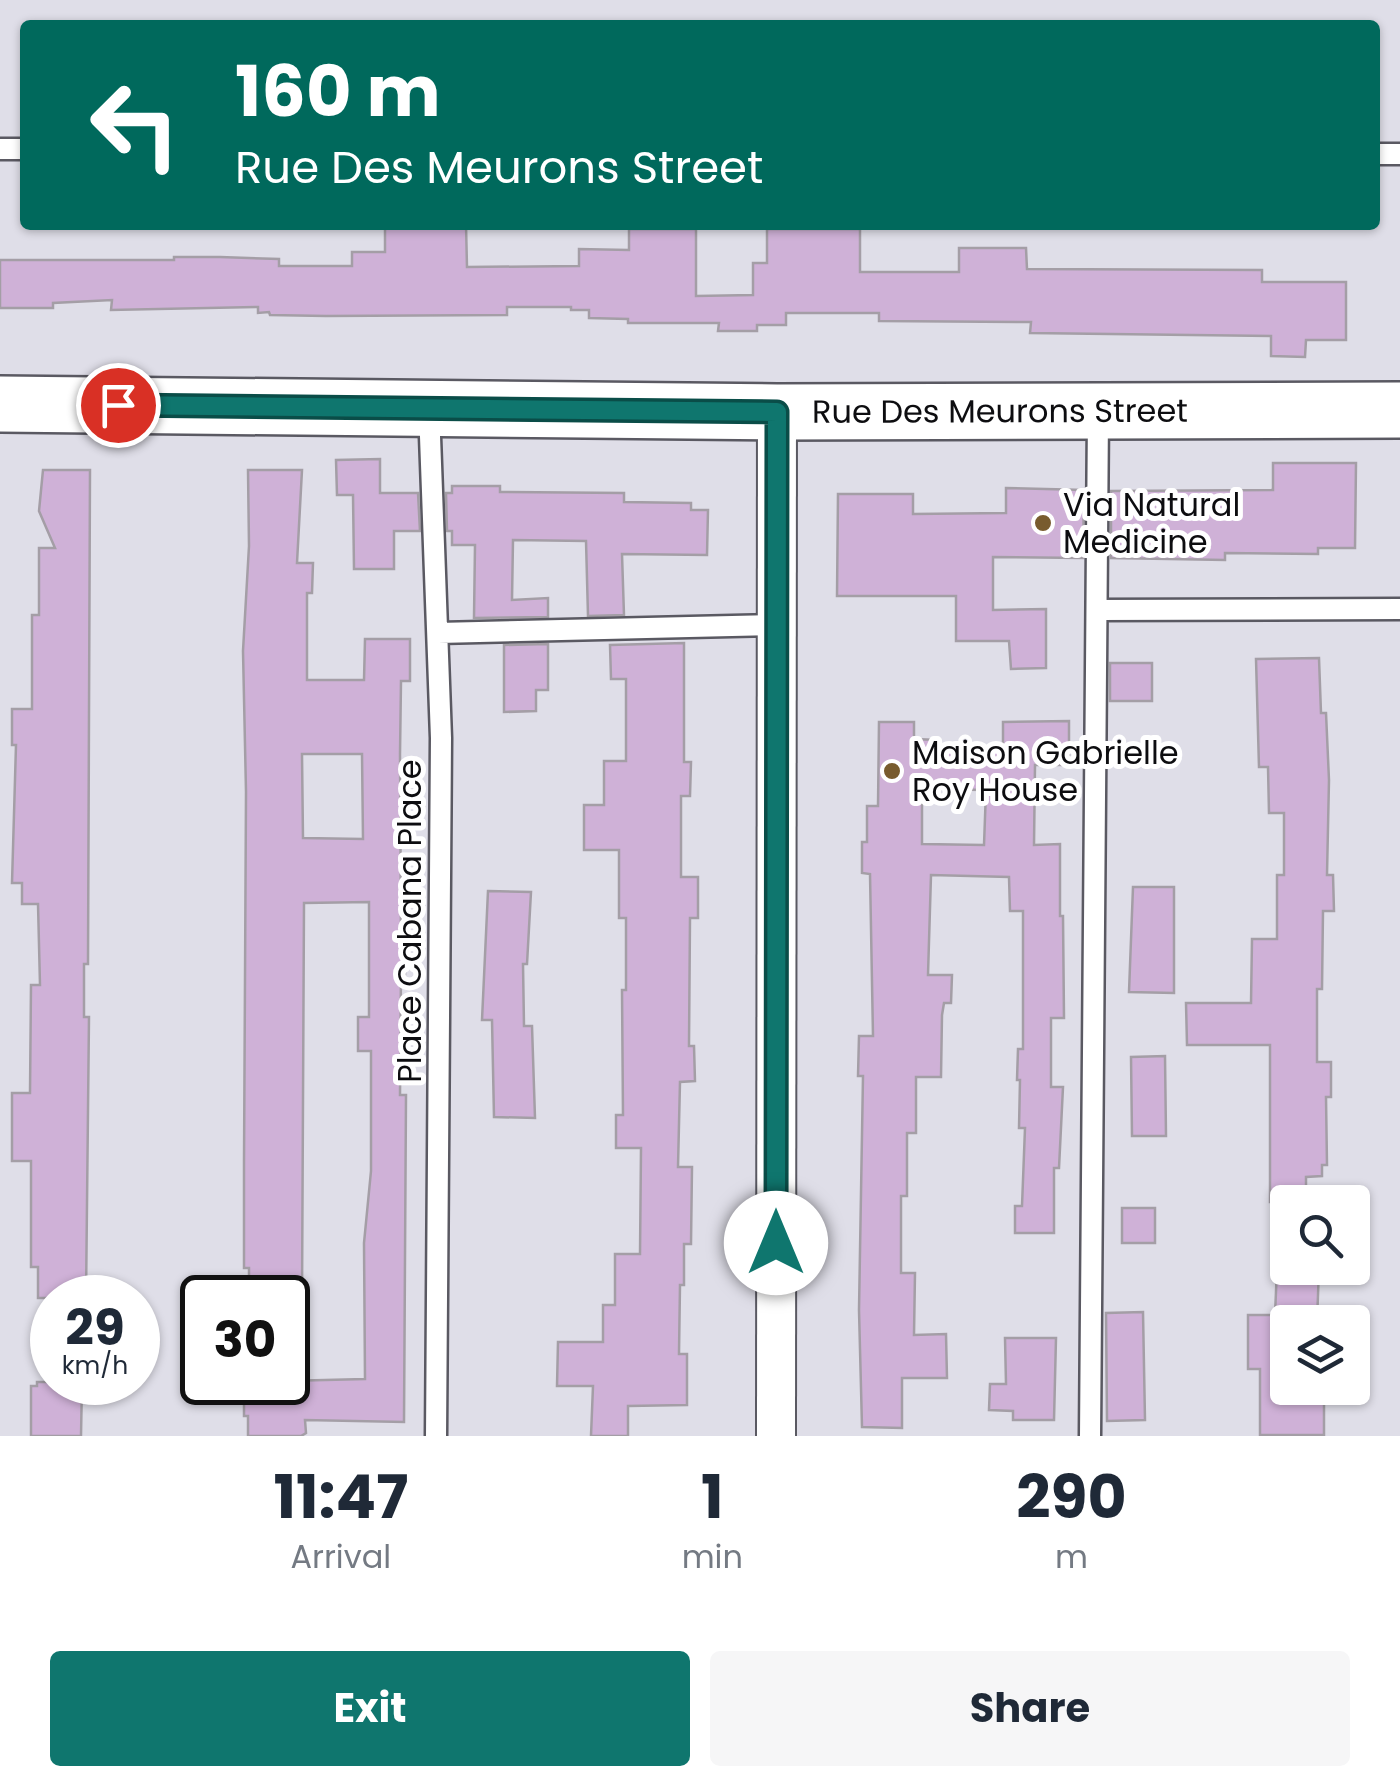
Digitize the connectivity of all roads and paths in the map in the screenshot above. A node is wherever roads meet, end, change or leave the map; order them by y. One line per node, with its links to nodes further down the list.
1 (0, 404): 2 (street, Rue Des Meurons Street)
2 (429, 407): 5 (street, Rue Des Meurons Street); 9 (lane, Place Cabana Place)
3 (1400, 410): 4 (street, Rue Des Meurons Street)
4 (1098, 411): 5 (street, Rue Des Meurons Street); 7 (lane)
5 (777, 412): 8 (street)
6 (1400, 609): 7 (lane)
7 (1097, 610): 12 (lane)
8 (777, 625): 9 (lane); 11 (street)
9 (438, 633): 10 (lane, Place Cabana Place)
10 (436, 1436)
11 (776, 1436)
12 (1090, 1436)

